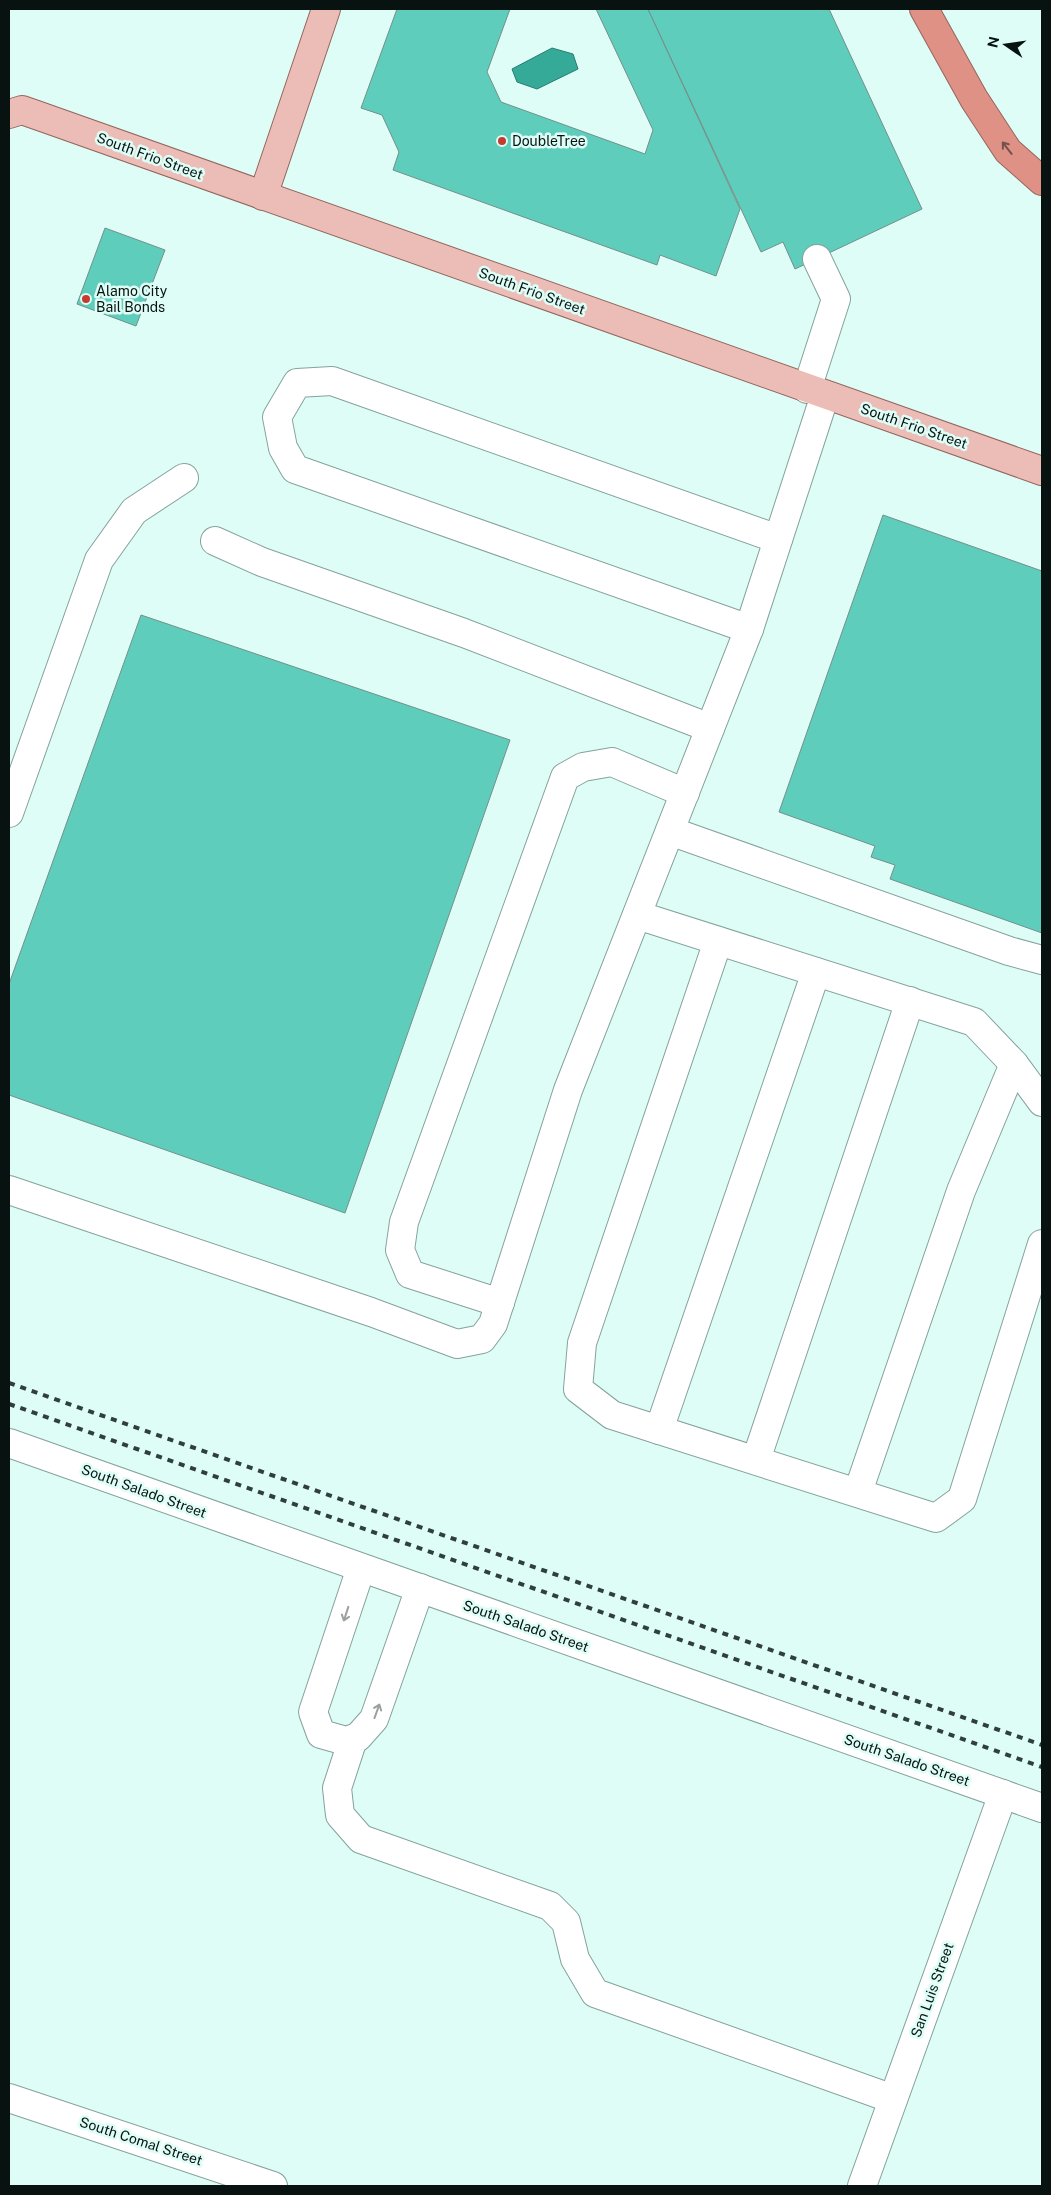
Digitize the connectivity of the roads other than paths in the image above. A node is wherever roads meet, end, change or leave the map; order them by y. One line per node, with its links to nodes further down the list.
1 (326, 9): 5 (main road)
2 (924, 9): 4 (highway, one-way to 2)
3 (13, 105): 5 (main road, South Frio Street)
4 (1042, 181)
5 (264, 196): 7 (main road, South Frio Street)
6 (817, 259): 7 (street)
7 (816, 392): 8 (main road, South Frio Street); 10 (street)
8 (1042, 471)
9 (184, 478): 15 (street)
10 (778, 540): 12 (street); 12 (street)
11 (215, 541): 13 (street)
12 (749, 629): 13 (street)
13 (710, 728): 14 (street)
14 (684, 794): 16 (street); 26 (street)
15 (9, 813)
16 (670, 831): 17 (street); 19 (street)
17 (637, 915): 18 (street); 26 (street)
18 (718, 941): 20 (street); 27 (street)
19 (1042, 960)
20 (816, 972): 21 (street); 27 (street)
21 (910, 1002): 22 (street); 29 (street)
22 (1014, 1064): 23 (street); 30 (street)
23 (1042, 1102)
24 (9, 1190): 26 (street)
25 (1042, 1244): 30 (street)
26 (500, 1302)
27 (660, 1430): 29 (street)
28 (11, 1452): 31 (street, South Salado Street)
29 (756, 1460): 30 (street)
30 (858, 1492)
31 (361, 1568): 32 (street, South Salado Street); 33 (street, one-way to 33)
32 (420, 1588): 33 (street, one-way to 32); 34 (street, South Salado Street)
33 (353, 1739): 37 (street)
34 (1003, 1794): 35 (street, South Salado Street); 37 (street, San Luis Street)
35 (1042, 1808)
36 (9, 2098): 38 (street, South Comal Street)
37 (893, 2099): 40 (street, San Luis Street)
38 (213, 2176): 39 (street, South Comal Street)
39 (273, 2186)
40 (862, 2186)

